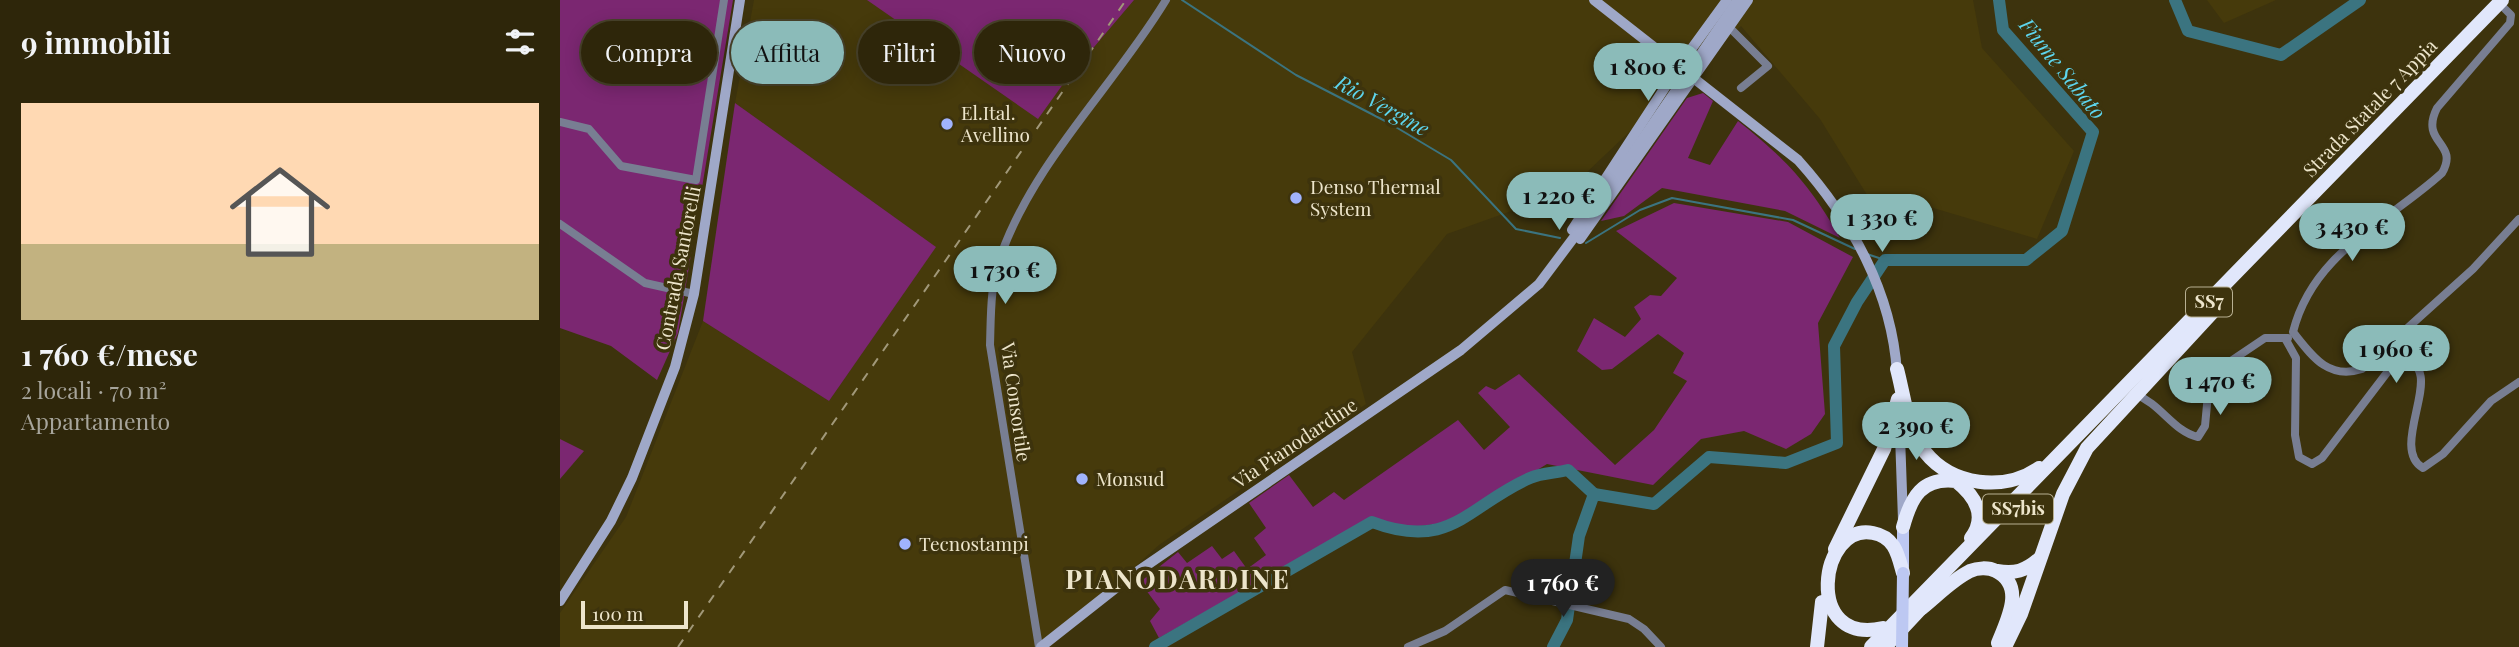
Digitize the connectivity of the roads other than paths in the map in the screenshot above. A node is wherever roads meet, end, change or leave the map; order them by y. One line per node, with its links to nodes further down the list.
1 (724, 0): 19 (street)
2 (740, 0): 23 (street, Contrada Santorelli)
3 (1594, 0): 11 (street)
4 (1727, 0): 10 (street)
5 (1738, 0): 22 (street, bridge)
6 (1748, 0): 9 (street)
7 (1165, 2): 38 (street, Via Consortile)
8 (2507, 3): 24 (street); 28 (highway, Strada Statale 7 Appia / SS7); 30 (highway, Strada Statale 7 Appia / SS7)
9 (1730, 28): 12 (street); 15 (street)
10 (1693, 47): 11 (street); 13 (street)
11 (1661, 53): 13 (street); 16 (street)
12 (1706, 64): 14 (street); 17 (street)
13 (1679, 66): 14 (street); 16 (street)
14 (1696, 78): 17 (street); 18 (street)
15 (1741, 88)
16 (1665, 89): 22 (street)
17 (1711, 90): 18 (street); 26 (street)
18 (1686, 92): 22 (street)
19 (560, 122)
20 (2519, 219): 24 (street)
21 (560, 224): 23 (street)
22 (1560, 258): 38 (street, Via Pianodardine)
23 (694, 294): 36 (street, Contrada Santorelli)
24 (2293, 332): 25 (street)
25 (2286, 340): 27 (street); 28 (street)
26 (1896, 362): 29 (street); 30 (highway)
27 (2519, 382)
28 (2135, 394): 32 (highway, SS7); 37 (highway, SS7bis)
29 (1898, 399): 31 (street); 41 (highway)
30 (2093, 421): 35 (highway, Strada Statale 7 Appia / SS7)
31 (1903, 527): 34 (main road, SS7); 35 (highway)
32 (2041, 558): 33 (highway); 46 (highway, SS7)
33 (1996, 571): 37 (highway); 45 (highway)
34 (1903, 573): 37 (highway, SS7); 44 (main road, SS7, bridge)
35 (1942, 574): 37 (highway, Strada Statale 7 Appia / SS7)
36 (560, 601)
37 (1916, 607): 42 (highway, SS7bis); 43 (highway, SS7bis)
38 (1040, 647)
39 (1408, 647): 40 (street)
40 (1661, 647)
41 (1817, 647)
42 (1871, 647)
43 (1886, 647)
44 (1902, 647)
45 (1997, 647)
46 (2005, 647)

